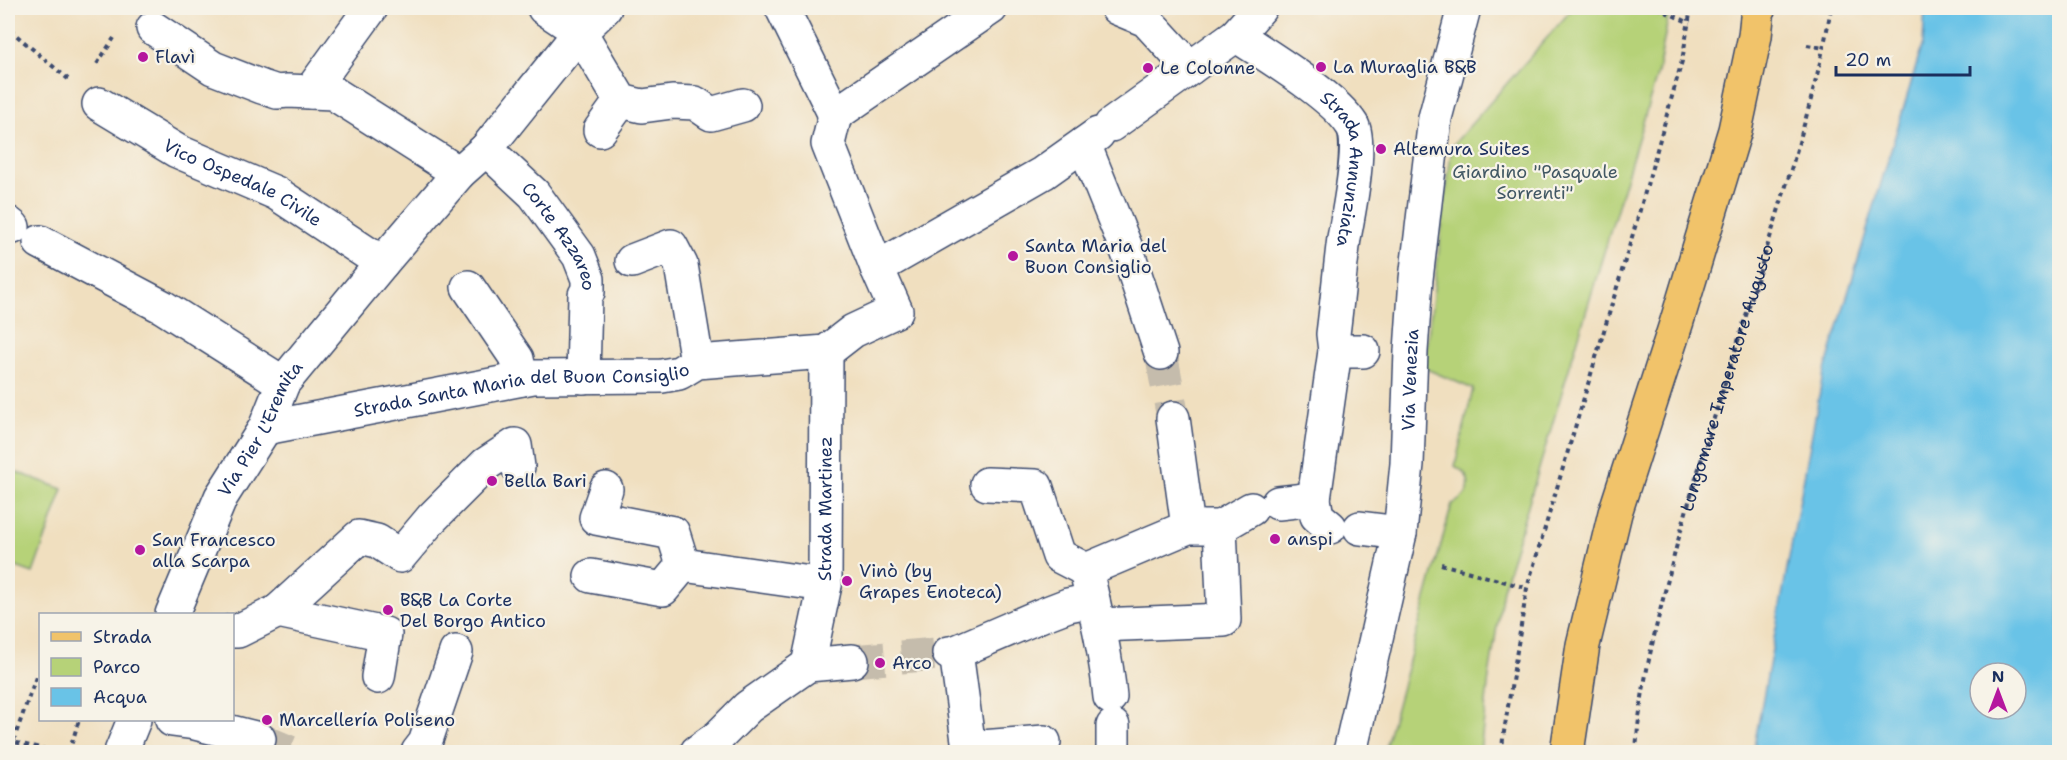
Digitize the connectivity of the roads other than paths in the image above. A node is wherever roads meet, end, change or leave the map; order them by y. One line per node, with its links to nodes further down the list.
1 (371, 8): 14 (street)
2 (544, 8): 11 (street)
3 (605, 8): 11 (street, Via Pier L'Eremita)
4 (782, 8): 18 (street)
5 (991, 8): 18 (street)
6 (1117, 8): 13 (street)
7 (1260, 8): 12 (street)
8 (1464, 8): 28 (street, Via Venezia)
9 (1758, 8): 64 (main road)
10 (153, 28): 14 (street)
11 (580, 32): 15 (street); 21 (street, Via Pier L'Eremita)
12 (1236, 35): 13 (street); 28 (street, Strada Annunziata)
13 (1190, 68): 20 (street)
14 (322, 92): 22 (street)
15 (621, 100): 17 (street); 19 (street)
16 (99, 104): 25 (street, Vico Ospedale Civile)
17 (743, 105)
18 (835, 115): 26 (street)
19 (600, 130)
20 (1098, 134): 26 (street); 30 (street)
21 (486, 149): 22 (street, Via Pier L'Eremita); 32 (street, Corte Azzareo)
22 (459, 173): 25 (street, Via Pier L'Eremita)
23 (20, 230): 34 (street)
24 (632, 261): 31 (street)
25 (382, 263): 34 (street, Via Pier L'Eremita)
26 (877, 268): 29 (street)
27 (468, 287): 33 (street)
28 (1374, 351): 40 (street); 43 (street, Via Venezia)
29 (826, 352): 31 (street, Strada Santa Maria del Buon Consiglio); 46 (street, Strada Martinez)
30 (1161, 353)
31 (697, 362): 32 (street, Strada Santa Maria del Buon Consiglio)
32 (583, 377): 33 (street, Strada Santa Maria del Buon Consiglio)
33 (521, 379): 36 (street, Strada Santa Maria del Buon Consiglio)
34 (284, 383): 36 (street, Via Pier L'Eremita)
35 (1173, 418): 41 (street)
36 (266, 428): 49 (street, Via Pier L'Eremita)
37 (518, 466): 48 (street)
38 (987, 484): 47 (street)
39 (606, 489): 44 (street)
40 (1314, 499): 42 (street); 43 (street)
41 (1188, 527): 42 (street); 47 (street)
42 (1220, 527): 47 (street)
43 (1401, 533): 63 (street, Via Venezia)
44 (683, 565): 45 (street); 46 (street)
45 (591, 576)
46 (825, 585): 53 (street, Strada Martinez)
47 (1093, 598): 57 (street); 59 (street)
48 (278, 610): 50 (street); 54 (street)
49 (173, 613)
50 (234, 632)
51 (456, 652): 61 (street)
52 (852, 661): 53 (street)
53 (808, 665): 62 (street)
54 (378, 677)
55 (134, 721): 60 (street)
56 (180, 721): 58 (street)
57 (1112, 725)
58 (259, 739)
59 (1044, 742)
60 (121, 753)
61 (418, 753)
62 (697, 753)
63 (1350, 753)
64 (1567, 753)

